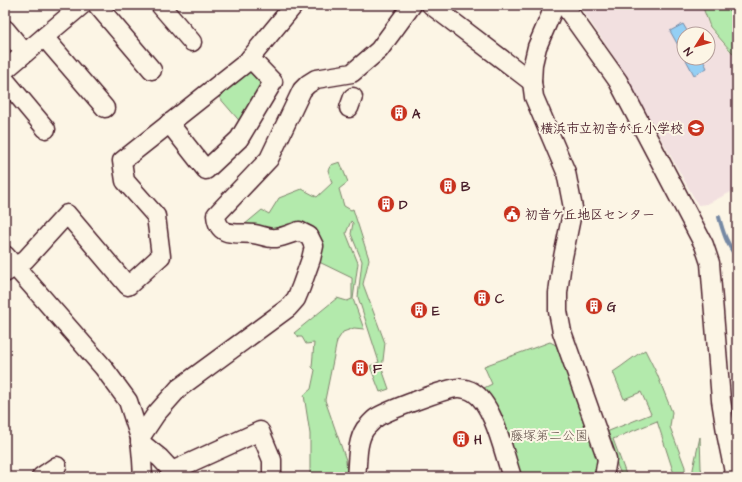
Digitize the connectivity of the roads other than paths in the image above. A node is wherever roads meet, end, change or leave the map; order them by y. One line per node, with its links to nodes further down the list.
1 (82, 5): 10 (street)
2 (97, 5): 15 (street)
3 (160, 5): 11 (street)
4 (412, 5): 22 (street)
5 (431, 5): 17 (street)
6 (555, 5): 17 (street)
7 (564, 5): 31 (street)
8 (291, 6): 13 (street)
9 (5, 29): 12 (street)
10 (44, 37): 12 (street); 18 (street)
11 (192, 42)
12 (25, 53): 14 (street)
13 (250, 58): 19 (street); 19 (street)
14 (5, 70)
15 (152, 70)
16 (5, 80): 20 (street)
17 (532, 82): 30 (street)
18 (105, 108)
19 (169, 123): 21 (street)
20 (46, 129)
21 (8, 265): 22 (street)
22 (140, 440): 24 (street); 25 (street)
23 (58, 466): 26 (street)
24 (139, 474)
25 (171, 474): 27 (street)
26 (41, 477)
27 (272, 477)
28 (356, 477): 29 (street)
29 (512, 477)
30 (604, 477)
31 (735, 477)

